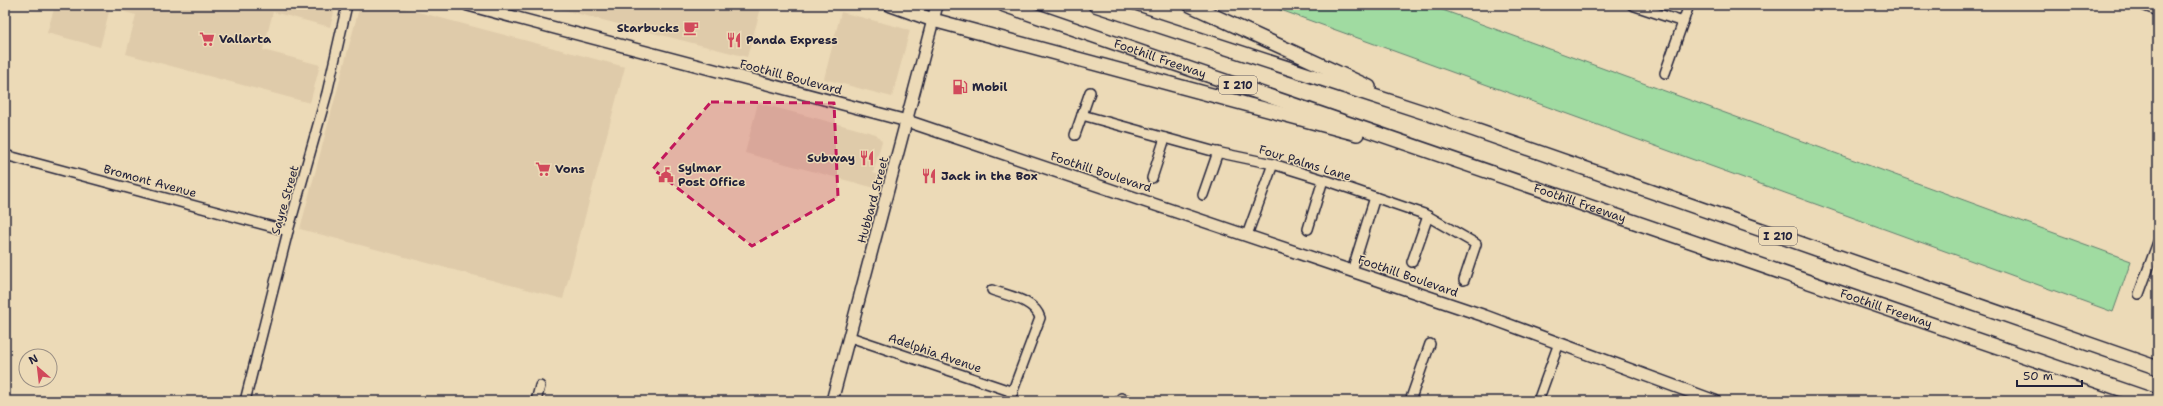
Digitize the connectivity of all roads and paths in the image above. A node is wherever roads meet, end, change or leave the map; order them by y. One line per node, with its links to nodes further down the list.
1 (347, 5): 31 (street, Sayre Street)
2 (468, 5): 18 (main road, Foothill Boulevard)
3 (891, 5): 12 (highway)
4 (938, 5): 12 (main road, Hubbard Street)
5 (1004, 5): 24 (highway, Foothill Freeway / I 210)
6 (1095, 5): 16 (highway, I 210)
7 (1190, 5): 16 (highway)
8 (1632, 5): 13 (street)
9 (1689, 5): 13 (street)
10 (2142, 5): 11 (street)
11 (2158, 11)
12 (933, 20): 18 (main road, Hubbard Street); 24 (highway)
13 (1683, 22): 14 (street)
14 (1666, 73)
15 (1090, 92): 17 (street)
16 (1426, 113): 42 (highway, I 210)
17 (1082, 115): 19 (street); 20 (street, Four Palms Lane)
18 (907, 121): 32 (main road, Foothill Boulevard); 39 (main road, Hubbard Street)
19 (1075, 135)
20 (1165, 138): 21 (street, Four Palms Lane); 25 (street)
21 (1218, 152): 23 (street, Four Palms Lane); 27 (street)
22 (5, 155): 31 (street, Bromont Avenue)
23 (1273, 164): 26 (street, Four Palms Lane); 32 (street)
24 (1471, 164): 45 (highway, Foothill Freeway / I 210)
25 (1152, 178)
26 (1323, 180): 28 (street, Four Palms Lane); 30 (street)
27 (1203, 195)
28 (1375, 197): 29 (street, Four Palms Lane); 35 (street)
29 (1428, 216): 34 (street); 36 (street, Four Palms Lane)
30 (1308, 229)
31 (288, 231): 46 (street, Sayre Street)
32 (1247, 235): 35 (main road, Foothill Boulevard)
33 (2158, 242): 38 (street)
34 (1412, 262)
35 (1352, 271): 40 (main road, Foothill Boulevard)
36 (1464, 280)
37 (992, 290): 44 (street)
38 (2139, 294)
39 (850, 337): 44 (street, Adelphia Avenue); 48 (main road, Hubbard Street)
40 (1559, 343): 50 (street); 51 (main road, Foothill Boulevard)
41 (1430, 344): 49 (street)
42 (2158, 367)
43 (540, 386): 47 (street)
44 (1011, 397)
45 (2150, 400)
46 (245, 401)
47 (536, 401)
48 (832, 401)
49 (1410, 401)
50 (1538, 401)
51 (1715, 401)

